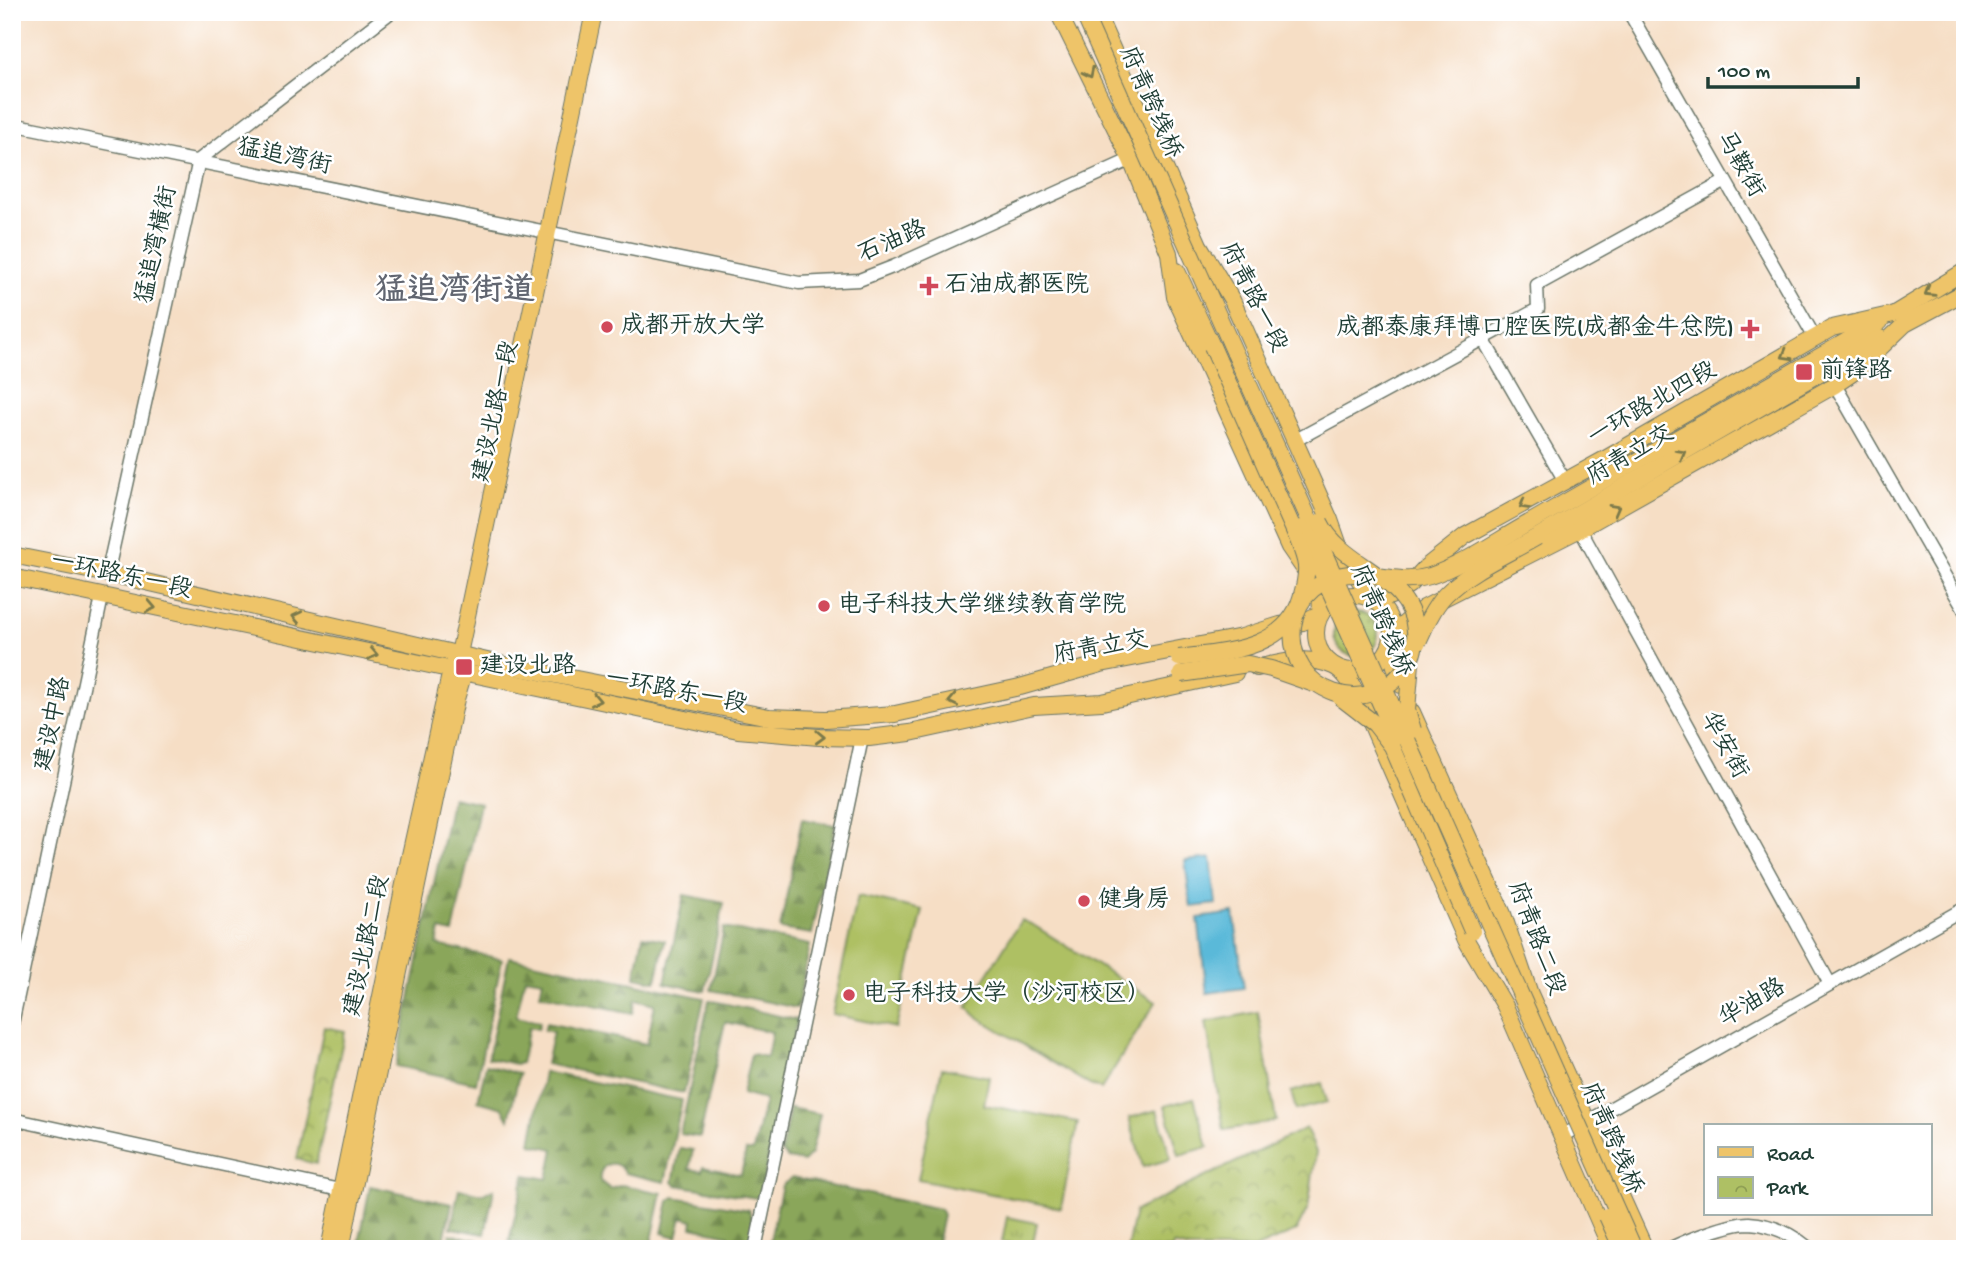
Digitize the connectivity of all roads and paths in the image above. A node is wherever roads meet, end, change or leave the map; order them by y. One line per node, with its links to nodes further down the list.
1 (391, 12): 11 (street, 猛追湾横街)
2 (594, 12): 14 (main road, 建设北路一段)
3 (605, 12): 14 (main road, 建设北路一段)
4 (1058, 12): 12 (main road, one-way to 12)
5 (1076, 12): 61 (main road, 府青跨线桥, bridge)
6 (1083, 12): 62 (main road, 府青跨线桥, bridge)
7 (1096, 12): 10 (main road, 府青路一段)
8 (1629, 12): 13 (street, 马鞍街)
9 (12, 124): 11 (street, 猛追湾街)
10 (1157, 148): 12 (street, 石油路); 15 (main road, 府青路一段)
11 (199, 160): 14 (street, 猛追湾街); 28 (street, 猛追湾横街)
12 (1131, 160): 14 (street, 石油路); 16 (main road)
13 (1724, 182): 20 (street, 马鞍街); 21 (street)
14 (552, 234): 37 (main road, 建设北路一段)
15 (1199, 245): 23 (main road, 府青路一段); 30 (main road, 府青立交, bridge)
16 (1168, 253): 33 (main road, 府青立交, bridge); 35 (main road)
17 (1965, 271): 19 (main road, 一环路北四段, one-way to 19)
18 (1965, 292): 19 (main road, 一环路北四段)
19 (1900, 319): 20 (main road, 一环路北四段); 22 (main road, 一环路北四段); 26 (main road, 府青立交)
20 (1815, 338): 24 (main road, 一环路北四段, one-way to 24)
21 (1483, 339): 23 (street); 24 (street)
22 (1835, 385): 25 (main road, 一环路北四段, one-way to 22); 34 (street)
23 (1294, 441): 32 (main road, 府青路一段)
24 (1565, 481): 32 (main road, 一环路北四段, one-way to 32)
25 (1580, 529): 36 (main road, 一环路北四段); 49 (street, 华安街)
26 (1533, 530): 30 (main road, 府青立交, bridge); 38 (main road, 府青立交, bridge)
27 (12, 555): 28 (main road, 一环路东一段)
28 (107, 575): 37 (main road, 一环路东一段, one-way to 28)
29 (12, 577): 31 (main road, 一环路东一段)
30 (1377, 577): 33 (main road, 府青立交, bridge); 38 (main road, 府青立交, bridge)
31 (102, 597): 42 (main road, 一环路东一段, one-way to 42); 52 (street, 建设中路)
32 (1375, 600): 35 (main road); 36 (main road)
33 (1299, 607): 39 (main road, 府青立交, bridge); 44 (main road, 府青立交, bridge)
34 (1965, 611)
35 (1321, 613): 40 (main road); 45 (main road, 一环路东一段)
36 (1392, 643): 40 (main road); 50 (main road, 府青路二段)
37 (464, 655): 41 (main road, 一环路东一段); 42 (main road, 建设北路二段)
38 (1411, 659): 44 (main road, 府青立交, bridge); 50 (main road, 府青立交, bridge)
39 (1180, 666): 44 (main road, bridge); 45 (main road, 府青立交); 46 (main road)
40 (1335, 666): 46 (main road, 一环路东一段); 51 (main road)
41 (524, 668): 43 (main road); 45 (main road, 一环路东一段, one-way to 41)
42 (457, 671): 43 (main road, 一环路东一段); 56 (main road, 建设北路二段)
43 (520, 685): 47 (main road, 一环路东一段, one-way to 47)
44 (1320, 686): 51 (main road, bridge)
45 (1020, 687)
46 (1034, 706): 47 (main road, 一环路东一段)
47 (862, 738): 59 (street)
48 (1965, 908): 49 (street, 华油路)
49 (1830, 984): 54 (street, 华油路)
50 (1530, 994): 54 (main road, 府青路二段)
51 (1505, 1006): 55 (main road)
52 (12, 1024)
53 (12, 1119): 56 (street)
54 (1589, 1122): 55 (street, 华油路); 63 (main road, 府青路二段)
55 (1562, 1136): 60 (main road)
56 (347, 1191): 57 (main road, 建设北路二段); 58 (main road, 建设北路二段)
57 (329, 1249)
58 (341, 1249)
59 (755, 1249)
60 (1611, 1249)
61 (1622, 1249)
62 (1634, 1249)
63 (1645, 1249)
64 (1669, 1249): 65 (street)
65 (1810, 1249)

